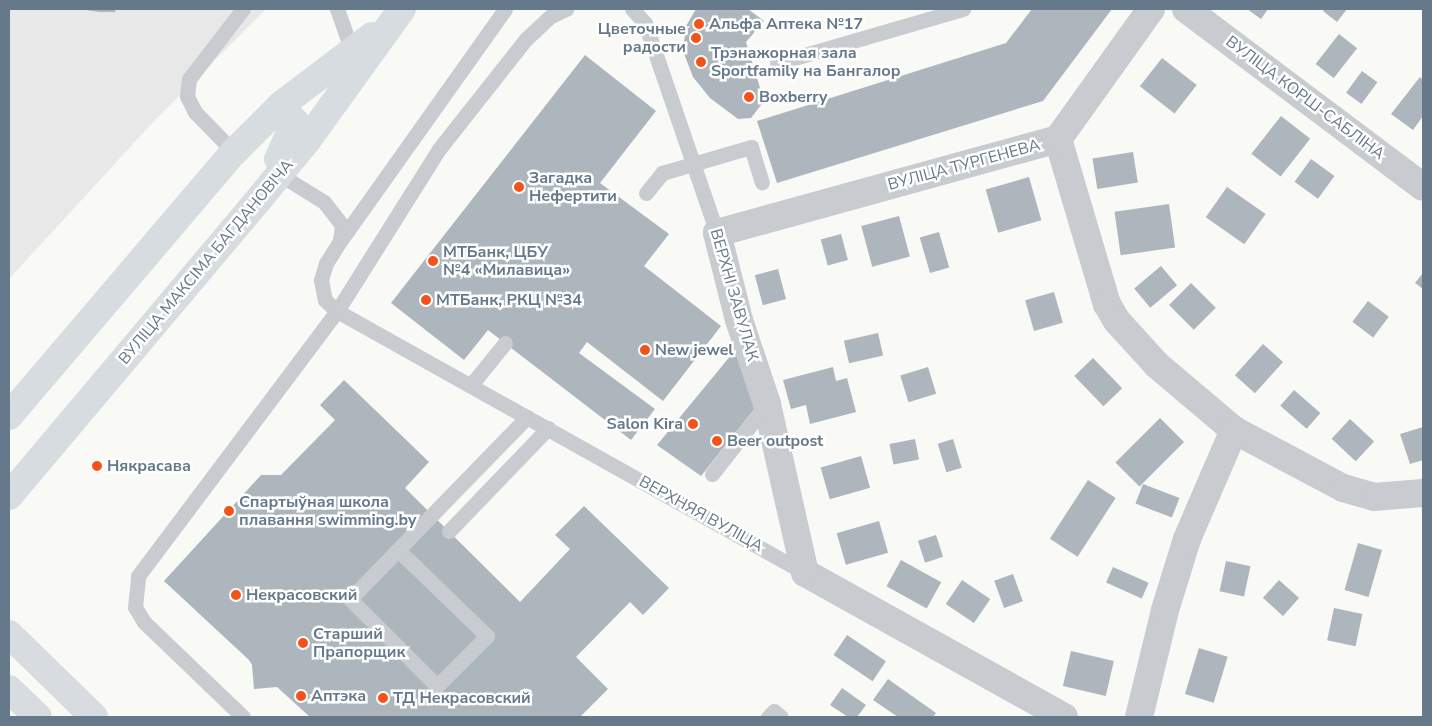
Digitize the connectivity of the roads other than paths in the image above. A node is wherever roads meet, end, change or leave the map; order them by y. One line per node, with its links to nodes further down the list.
1 (243, 9): 14 (lane)
2 (337, 9): 10 (lane)
3 (505, 9): 22 (lane)
4 (566, 9): 23 (lane)
5 (632, 9): 15 (lane, ВЕРХНІ ЗАВУЛАК)
6 (964, 9): 11 (lane)
7 (1151, 9): 13 (street, ВУЛІЦА ТУРГЕНЕВА)
8 (1186, 9): 18 (street, ВУЛІЦА КОРШ-САБЛІНА)
9 (397, 15): 10 (main road, ВУЛІЦА МАКСІМА БАГДАНОВІЧА); 16 (main road, ВУЛІЦА МАКСІМА БАГДАНОВІЧА)
10 (352, 51): 12 (main road, ВУЛІЦА МАКСІМА БАГДАНОВІЧА)
11 (777, 63)
12 (282, 105): 14 (main road, ВУЛІЦА МАКСІМА БАГДАНОВІЧА); 20 (main road)
13 (1058, 139): 21 (street, ВУЛІЦА ТУРГЕНЕВА); 30 (street)
14 (234, 152): 27 (main road, ВУЛІЦА МАКСІМА БАГДАНОВІЧА)
15 (693, 164): 17 (lane); 19 (lane); 21 (lane, ВЕРХНІ ЗАВУЛАК)
16 (280, 174): 20 (main road, ВУЛІЦА МАКСІМА БАГДАНОВІЧА); 22 (lane)
17 (762, 182)
18 (1423, 187)
19 (646, 193)
20 (260, 199): 33 (main road, ВУЛІЦА МАКСІМА БАГДАНОВІЧА)
21 (716, 233): 26 (street, ВЕРХНІ ЗАВУЛАК)
22 (340, 241): 23 (lane)
23 (338, 311): 25 (lane, ВЕРХНЯЯ ВУЛІЦА); 41 (lane)
24 (505, 343): 25 (lane)
25 (471, 385): 28 (lane, ВЕРХНЯЯ ВУЛІЦА)
26 (767, 404): 31 (lane); 36 (street, ВЕРХНІ ЗАВУЛАК)
27 (9, 416)
28 (527, 416): 29 (lane, ВЕРХНЯЯ ВУЛІЦА); 35 (lane)
29 (548, 428): 34 (lane); 36 (lane, ВЕРХНЯЯ ВУЛІЦА)
30 (1234, 430): 32 (street); 45 (street)
31 (712, 474)
32 (1423, 493)
33 (9, 496)
34 (449, 531)
35 (398, 550): 35 (lane)
36 (805, 573): 44 (street, ВЕРХНЯЯ ВУЛІЦА)
37 (9, 634): 40 (main road)
38 (9, 689): 39 (main road)
39 (38, 717)
40 (94, 717)
41 (243, 717)
42 (768, 717): 43 (lane)
43 (781, 717)
44 (1064, 717)
45 (1139, 717)

